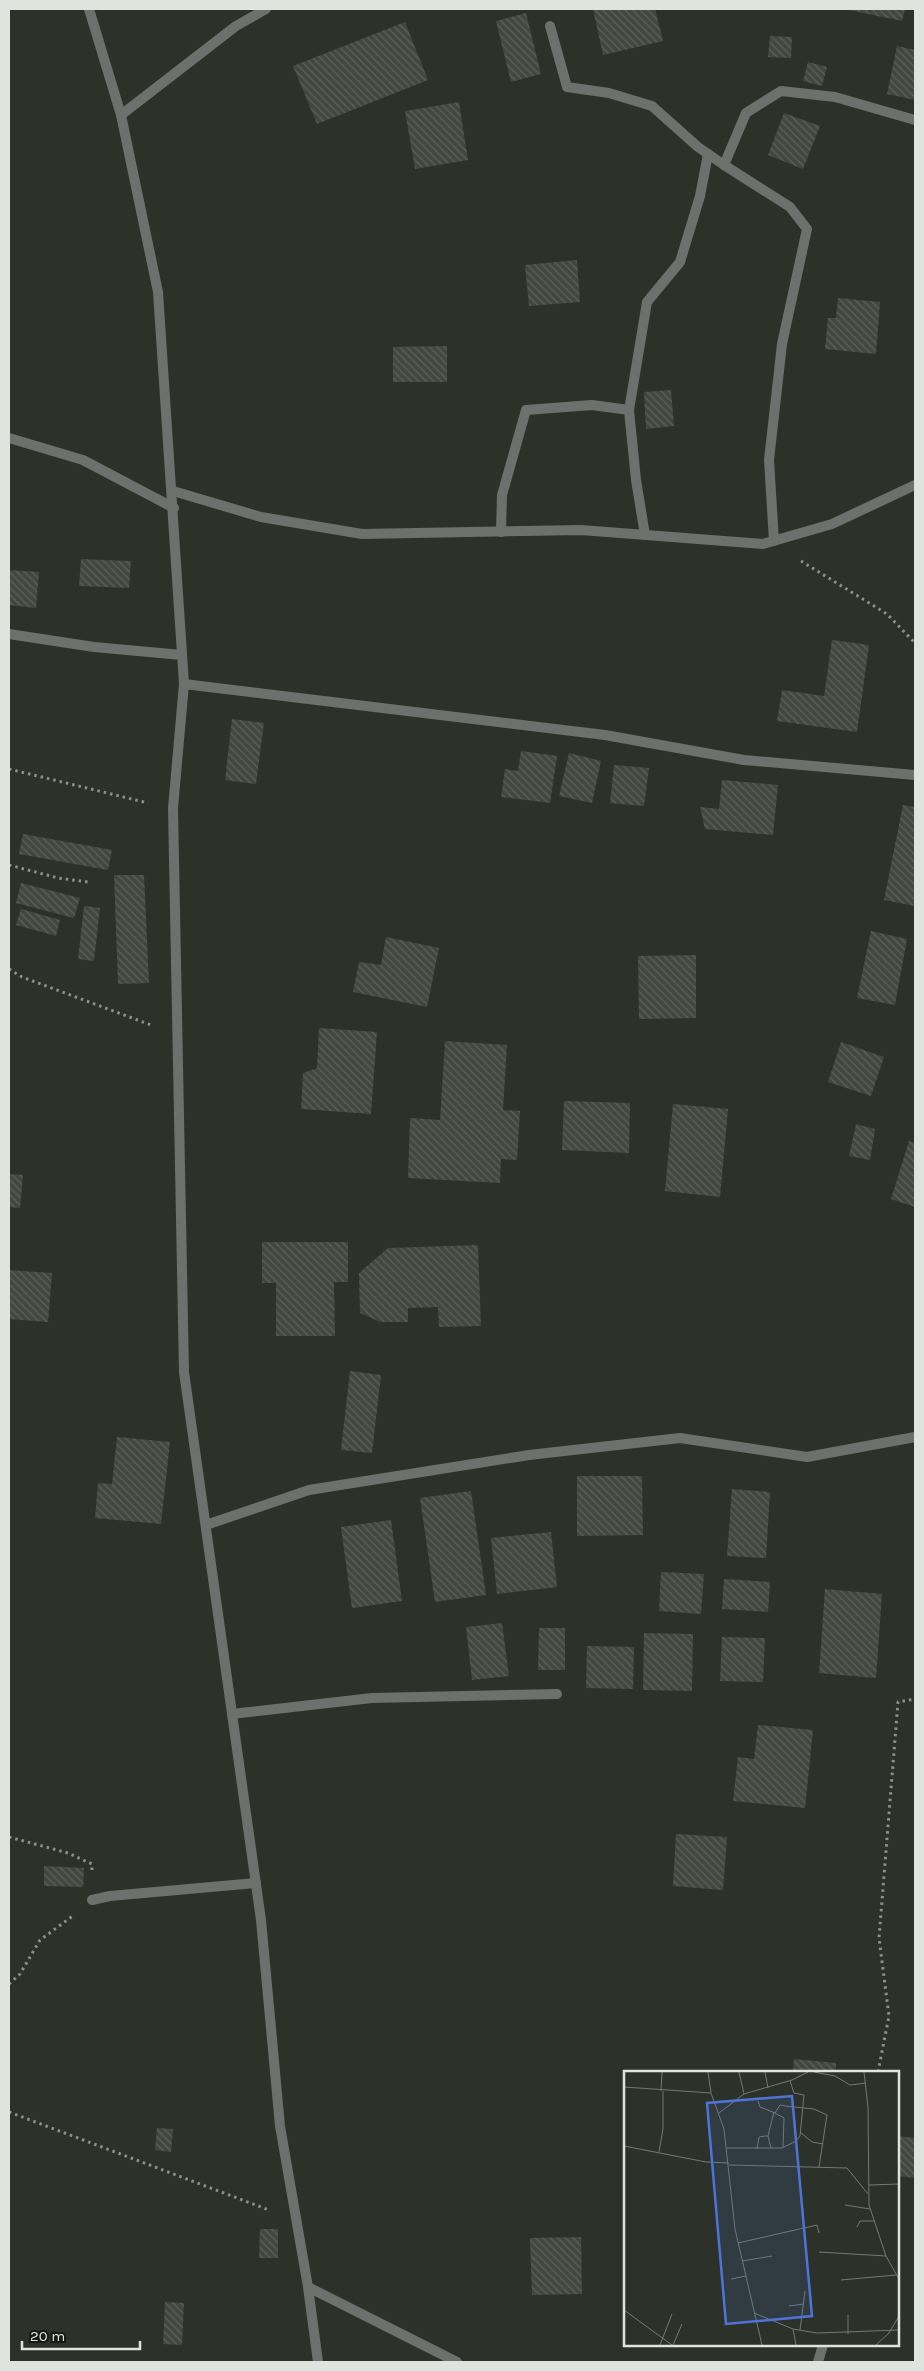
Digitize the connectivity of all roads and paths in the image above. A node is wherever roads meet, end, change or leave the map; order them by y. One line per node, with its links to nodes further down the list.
1 (89, 9): 4 (street)
2 (266, 9): 4 (street)
3 (550, 26): 6 (street)
4 (121, 116): 11 (street)
5 (915, 120): 7 (street)
6 (708, 154): 7 (street); 8 (street)
7 (724, 165): 15 (street)
8 (629, 410): 13 (street); 14 (street)
9 (9, 438): 12 (street)
10 (915, 485): 15 (street)
11 (173, 491): 12 (street); 13 (street)
12 (174, 508): 18 (street)
13 (500, 532): 14 (street)
14 (645, 535): 15 (street)
15 (774, 541): 17 (path)
16 (9, 634): 18 (street)
17 (915, 643)
18 (182, 655): 19 (street)
19 (184, 684): 21 (street); 22 (street)
20 (9, 769): 22 (path)
21 (915, 775)
22 (173, 808): 26 (street)
23 (9, 865): 24 (path)
24 (88, 882)
25 (9, 969): 26 (path)
26 (177, 1035): 28 (street)
27 (915, 1437): 28 (street)
28 (206, 1525): 31 (street)
29 (557, 1694): 31 (street)
30 (915, 1699): 36 (path)
31 (232, 1714): 33 (street)
32 (9, 1837): 34 (path)
33 (256, 1883): 34 (street); 38 (street)
34 (92, 1900): 35 (path)
35 (9, 1984)
36 (878, 2071)
37 (9, 2112): 38 (path)
38 (296, 2220): 39 (street)
39 (308, 2288): 41 (street); 42 (street)
40 (823, 2346): 43 (street)
41 (318, 2362)
42 (457, 2362)
43 (818, 2362)

